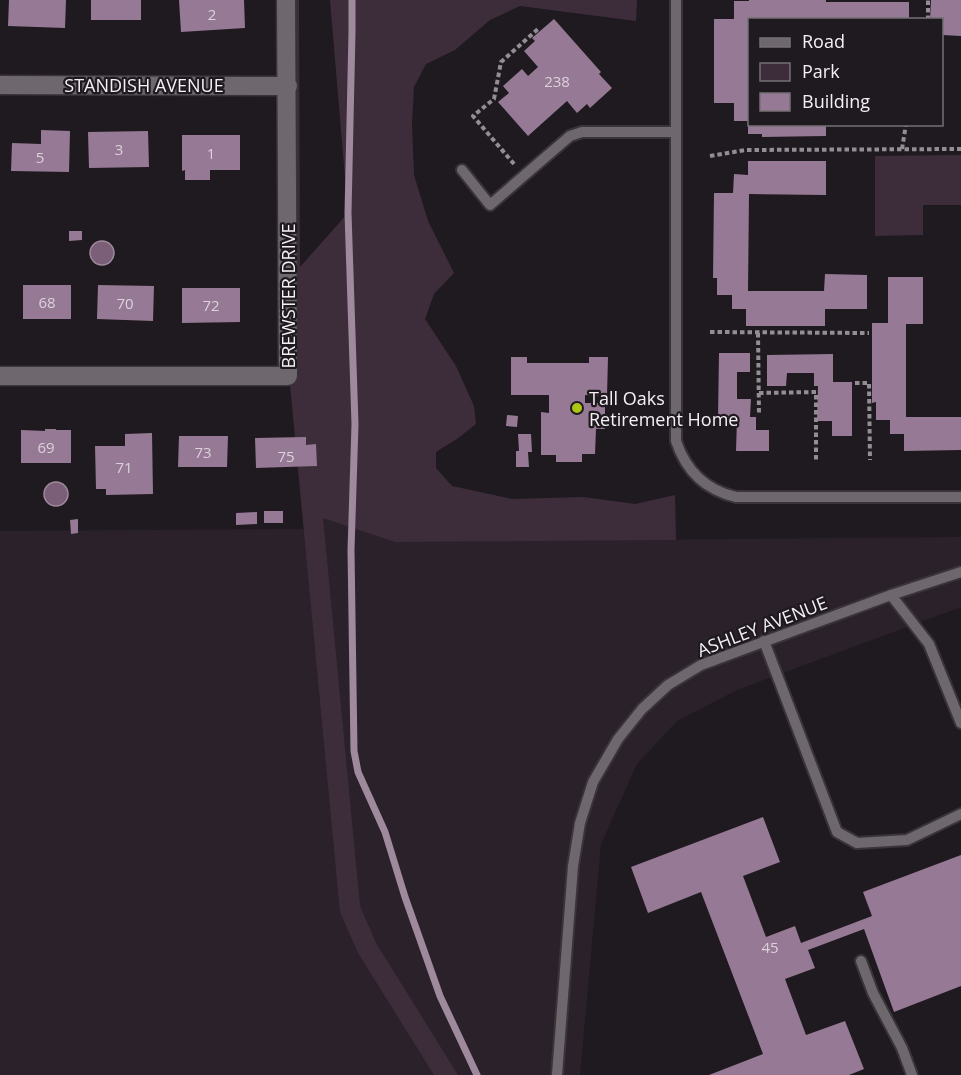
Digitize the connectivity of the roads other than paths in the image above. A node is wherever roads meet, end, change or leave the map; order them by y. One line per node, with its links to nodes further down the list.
1 (286, 0): 4 (street, BREWSTER DRIVE)
2 (676, 0): 5 (lane)
3 (0, 85): 4 (street, STANDISH AVENUE)
4 (288, 86): 7 (street, BREWSTER DRIVE)
5 (676, 132): 6 (lane); 8 (lane)
6 (462, 170)
7 (0, 376)
8 (961, 497)
9 (961, 572): 10 (lane, ASHLEY AVENUE)
10 (891, 595): 11 (lane, ASHLEY AVENUE); 12 (lane)
11 (764, 641): 13 (lane); 15 (lane, ASHLEY AVENUE)
12 (961, 723)
13 (961, 814)
14 (861, 961): 16 (lane)
15 (557, 1075)
16 (912, 1075)

